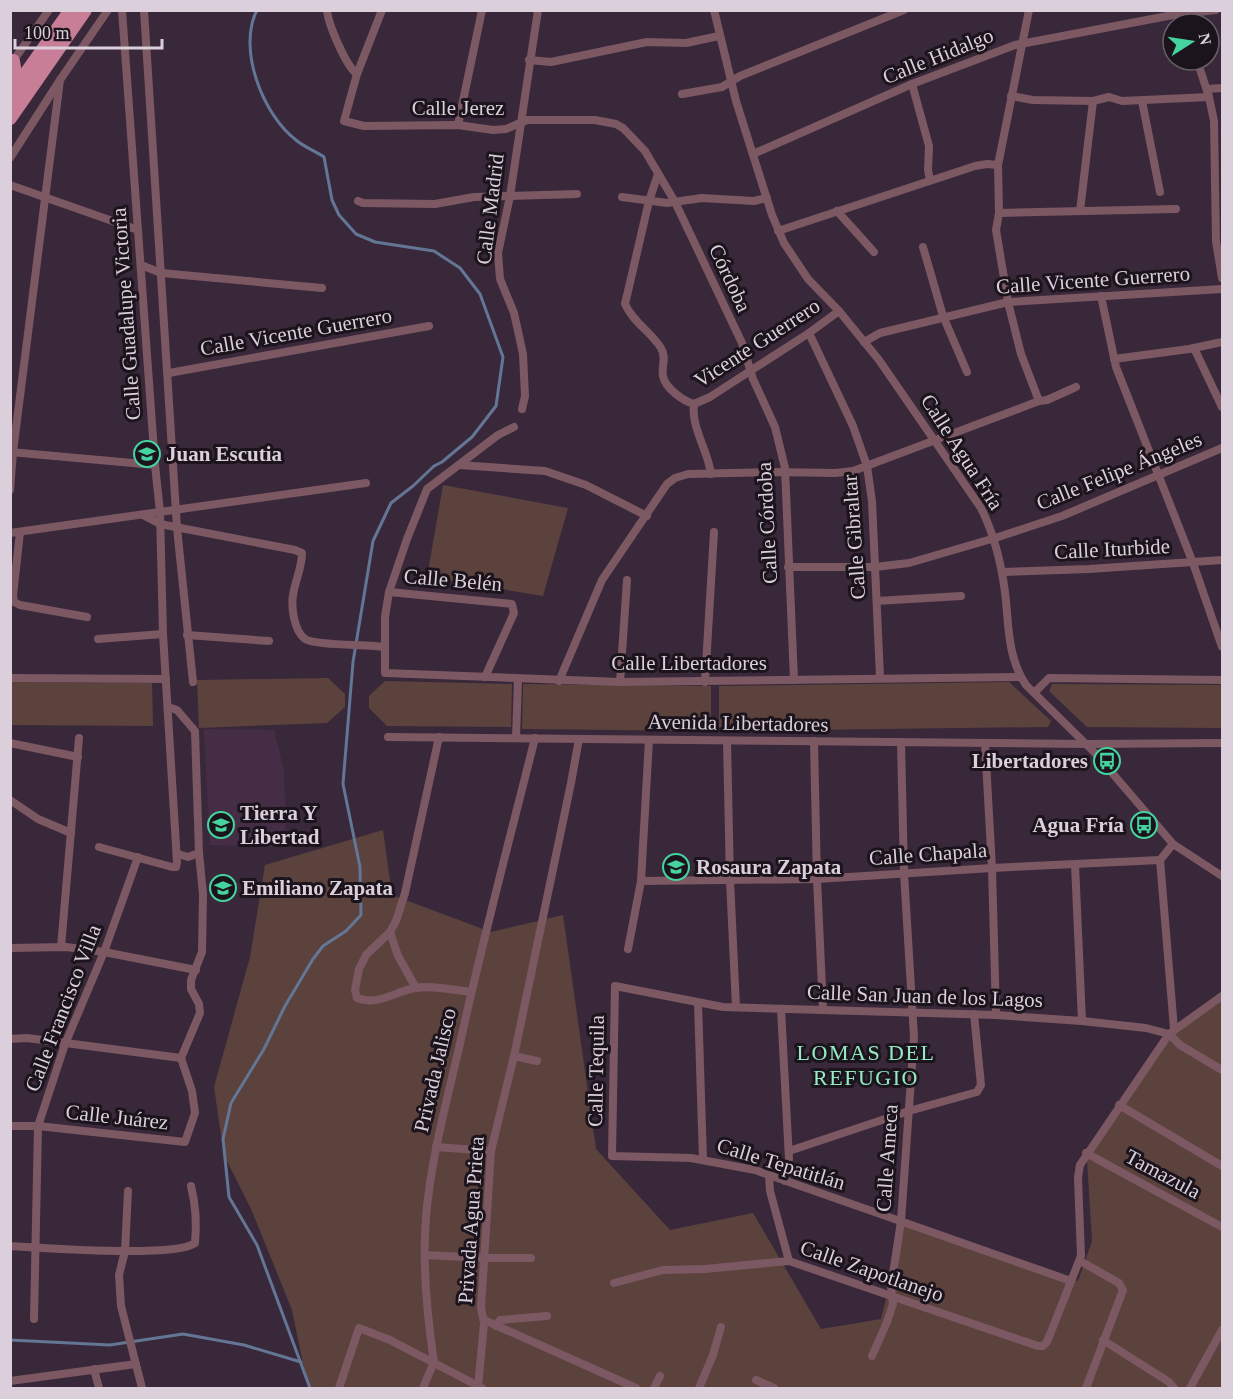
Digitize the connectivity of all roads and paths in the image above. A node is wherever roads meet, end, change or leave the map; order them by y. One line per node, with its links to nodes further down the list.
1 (49, 10): 20 (street)
2 (71, 10): 26 (main road)
3 (85, 10): 33 (main road)
4 (108, 10): 23 (street)
5 (122, 10): 56 (street, Calle Guadalupe Victoria)
6 (144, 10): 61 (street, Calle Guadalupe Victoria)
7 (327, 10): 22 (street)
8 (382, 10): 22 (street)
9 (482, 10): 36 (street)
10 (538, 10): 19 (street, Calle Madrid)
11 (714, 10): 17 (street, Calle Agua Fría)
12 (904, 10): 24 (street)
13 (1029, 10): 18 (street)
14 (1216, 10): 15 (street, Calle Hidalgo)
15 (1183, 12)
16 (1161, 16): 18 (street, Calle Hidalgo)
17 (719, 36): 19 (street); 24 (street, Calle Agua Fría)
18 (1021, 44): 25 (street, Calle Hidalgo); 30 (street)
19 (529, 60): 35 (street, Calle Madrid)
20 (12, 63): 26 (main road)
21 (1201, 72): 28 (street)
22 (357, 74): 36 (street, Calle Jerez)
23 (60, 80): 38 (street); 46 (street)
24 (731, 83): 29 (street); 37 (street, Calle Agua Fría)
25 (912, 84): 37 (street, Calle Hidalgo); 41 (street)
26 (14, 88)
27 (1222, 88): 28 (street)
28 (1208, 93): 32 (street); 34 (street)
29 (682, 94)
30 (1011, 96): 31 (street); 39 (street)
31 (1093, 101): 32 (street); 54 (street)
32 (1142, 101): 43 (street)
33 (10, 117)
34 (1218, 120): 62 (street)
35 (520, 123): 36 (street, Calle Jerez); 40 (street, Calle Jerez); 45 (street, Calle Madrid)
36 (458, 124)
37 (753, 154): 48 (street, Calle Agua Fría)
38 (10, 158)
39 (998, 165): 41 (street); 55 (street)
40 (658, 174): 50 (street); 51 (street, Calle Jerez)
41 (930, 180): 53 (street)
42 (10, 185): 46 (street)
43 (1160, 192)
44 (577, 194): 45 (street)
45 (510, 196): 49 (street); 82 (street, Calle Madrid)
46 (45, 197): 56 (street); 86 (street)
47 (622, 198): 50 (street)
48 (766, 198): 51 (street); 57 (street, Calle Agua Fría)
49 (358, 201)
50 (649, 201): 51 (street); 80 (street)
51 (675, 202): 75 (street, Córdoba)
52 (1176, 209): 54 (street)
53 (837, 211): 57 (street); 59 (street)
54 (1080, 211): 55 (street)
55 (999, 213): 66 (street)
56 (138, 230): 60 (street, Calle Guadalupe Victoria)
57 (778, 231): 67 (street, Calle Agua Fría)
58 (923, 248): 68 (street)
59 (874, 252)
60 (141, 265): 61 (street); 87 (street, Calle Guadalupe Victoria)
61 (161, 273): 63 (street); 77 (street, Calle Guadalupe Victoria)
62 (1222, 278)
63 (322, 288)
64 (1222, 290): 65 (street, Calle Vicente Guerrero)
65 (1101, 296): 66 (street, Calle Vicente Guerrero); 74 (street)
66 (1008, 302): 68 (street, Calle Vicente Guerrero); 79 (street)
67 (840, 311): 70 (street, Vicente Guerrero); 71 (street, Calle Agua Fría)
68 (943, 316): 71 (street, Calle Vicente Guerrero); 76 (street)
69 (429, 326): 77 (street, Calle Vicente Guerrero)
70 (809, 333): 75 (street, Vicente Guerrero); 89 (street, Calle Gibraltar)
71 (864, 342): 84 (street, Calle Agua Fría)
72 (1222, 342): 73 (street)
73 (1194, 348): 74 (street); 81 (street)
74 (1114, 359): 91 (street)
75 (751, 370): 80 (street, Vicente Guerrero); 90 (street, Calle Córdoba)
76 (967, 372)
77 (169, 373): 95 (street, Calle Guadalupe Victoria)
78 (1076, 387): 79 (street)
79 (1039, 401): 84 (street)
80 (694, 404): 92 (street)
81 (1222, 407)
82 (522, 410)
83 (514, 427): 88 (street)
84 (934, 441): 89 (street); 103 (street, Calle Agua Fría)
85 (1222, 448): 91 (street, Calle Felipe Ángeles)
86 (12, 452): 87 (street); 94 (street)
87 (155, 465): 96 (street, Calle Guadalupe Victoria)
88 (459, 465): 98 (street); 110 (street)
89 (867, 466): 90 (street); 107 (street, Calle Gibraltar)
90 (784, 472): 92 (street); 106 (street, Calle Córdoba)
91 (1159, 473): 103 (street, Calle Felipe Ángeles); 105 (street)
92 (711, 474): 98 (street)
93 (366, 483): 95 (street)
94 (10, 490)
95 (176, 510): 96 (street); 100 (street, Calle Guadalupe Victoria)
96 (160, 512): 97 (street); 99 (street, Calle Guadalupe Victoria)
97 (143, 514): 99 (street); 101 (street)
98 (647, 516): 128 (street)
99 (160, 524): 100 (street); 114 (street, Calle Guadalupe Victoria)
100 (177, 528): 115 (street, Calle Guadalupe Victoria); 118 (street)
101 (15, 532): 113 (street)
102 (714, 532): 131 (street)
103 (995, 538): 107 (street, Calle Felipe Ángeles); 108 (street, Calle Agua Fría)
104 (1222, 560): 105 (street, Calle Iturbide)
105 (1193, 563): 108 (street, Calle Iturbide); 119 (street)
106 (788, 567): 107 (street, Calle Felipe Ángeles); 126 (street, Calle Córdoba)
107 (875, 567): 112 (street, Calle Gibraltar)
108 (1003, 572): 122 (street, Calle Agua Fría)
109 (627, 580): 130 (street)
110 (389, 592): 118 (street); 120 (street, Calle Belén)
111 (961, 596): 112 (street)
112 (877, 601): 121 (street, Calle Gibraltar)
113 (87, 617)
114 (163, 634): 116 (street); 124 (street, Calle Guadalupe Victoria)
115 (188, 635): 117 (street); 129 (street, Calle Guadalupe Victoria)
116 (98, 639)
117 (269, 641)
118 (384, 646): 120 (street, Calle Libertadores)
119 (1222, 647)
120 (485, 677): 125 (street, Calle Libertadores)
121 (880, 677): 122 (street, Calle Libertadores); 126 (street, Calle Libertadores)
122 (1020, 677): 132 (street, Calle Agua Fría)
123 (10, 678): 124 (street)
124 (166, 679): 133 (street, Calle Guadalupe Victoria)
125 (518, 679): 128 (street, Calle Libertadores); 134 (street)
126 (794, 680): 131 (street, Calle Libertadores)
127 (1222, 680): 132 (street)
128 (559, 681): 130 (street, Calle Libertadores)
129 (193, 682)
130 (620, 682): 131 (street, Calle Libertadores)
131 (705, 682)
132 (1034, 693): 147 (street, Calle Agua Fría)
133 (168, 707): 153 (street); 154 (street, Calle Guadalupe Victoria)
134 (516, 735): 136 (street, Avenida Libertadores); 138 (street, Avenida Libertadores)
135 (388, 737): 136 (street, Avenida Libertadores)
136 (439, 737): 164 (street)
137 (79, 738): 148 (street)
138 (535, 738): 139 (street, Avenida Libertadores); 172 (street, Privada Jalisco)
139 (579, 739): 140 (street, Avenida Libertadores); 185 (street, Privada Agua Prieta)
140 (649, 740): 141 (street, Avenida Libertadores); 163 (street)
141 (727, 741): 142 (street, Avenida Libertadores); 162 (street)
142 (814, 741): 143 (street, Avenida Libertadores); 161 (street)
143 (901, 742): 144 (street, Avenida Libertadores); 159 (street, Calle Ameca)
144 (985, 743): 147 (street, Avenida Libertadores); 158 (street)
145 (1222, 743): 147 (street, Avenida Libertadores)
146 (10, 744): 148 (street)
147 (1087, 744): 151 (street, Calle Agua Fría)
148 (78, 757): 150 (street)
149 (10, 801): 150 (street)
150 (71, 833): 165 (street)
151 (1173, 844): 156 (street); 160 (street, Calle Agua Fría)
152 (99, 848): 155 (street)
153 (199, 853): 154 (street); 169 (street)
154 (178, 854): 155 (street, Calle Guadalupe Victoria)
155 (138, 857): 168 (street, Calle Francisco Villa)
156 (1160, 860): 157 (street, Calle Chapala); 182 (street)
157 (1075, 864): 158 (street, Calle Chapala); 181 (street)
158 (992, 868): 159 (street, Calle Chapala); 180 (street)
159 (904, 873): 161 (street, Calle Chapala); 178 (street, Calle Ameca)
160 (1222, 876)
161 (817, 879): 162 (street, Calle Chapala); 177 (street)
162 (730, 880): 163 (street, Calle Chapala); 175 (street)
163 (641, 881): 167 (street)
164 (390, 932): 171 (street); 171 (street)
165 (61, 947): 166 (street); 168 (street)
166 (10, 948)
167 (628, 949)
168 (104, 952): 169 (street); 184 (street, Calle Francisco Villa)
169 (196, 970): 186 (street)
170 (615, 987): 174 (street, Calle San Juan de los Lagos); 197 (street, Calle Tequila)
171 (416, 988): 172 (street)
172 (471, 992): 193 (street, Privada Jalisco)
173 (1222, 996): 182 (street)
174 (698, 1003): 175 (street, Calle San Juan de los Lagos); 198 (street)
175 (736, 1008): 176 (street, Calle San Juan de los Lagos)
176 (781, 1009): 177 (street, Calle San Juan de los Lagos); 195 (street)
177 (823, 1010): 178 (street, Calle San Juan de los Lagos)
178 (914, 1012): 179 (street, Calle San Juan de los Lagos); 190 (street, Calle Ameca)
179 (974, 1014): 180 (street, Calle San Juan de los Lagos); 190 (street)
180 (996, 1015): 181 (street, Calle San Juan de los Lagos)
181 (1082, 1021): 182 (street, Calle San Juan de los Lagos)
182 (1172, 1032): 188 (street); 189 (street)
183 (10, 1039): 184 (street)
184 (65, 1044): 186 (street); 192 (street, Calle Francisco Villa)
185 (514, 1056): 187 (street); 194 (street, Privada Agua Prieta)
186 (181, 1058): 192 (street, Calle Juárez)
187 (537, 1060)
188 (1222, 1070)
189 (1119, 1105): 196 (street); 199 (street)
190 (909, 1111): 195 (street); 204 (street, Calle Ameca)
191 (10, 1126): 192 (street, Calle Juárez)
192 (38, 1126): 207 (street, Calle Francisco Villa)
193 (436, 1147): 194 (street); 209 (street, Privada Jalisco)
194 (491, 1151): 210 (street, Privada Agua Prieta)
195 (789, 1151): 201 (street)
196 (1086, 1153): 205 (street, Tamazula); 213 (street)
197 (612, 1156): 198 (street, Calle Tepatitlán)
198 (703, 1159): 200 (street, Calle Tepatitlán)
199 (1222, 1166)
200 (769, 1175): 201 (street, Calle Tepatitlán); 212 (street)
201 (785, 1181): 204 (street, Calle Tepatitlán)
202 (191, 1186): 208 (street)
203 (128, 1191): 208 (street)
204 (901, 1221): 214 (street, Calle Tepatitlán); 216 (street, Calle Ameca)
205 (1222, 1227)
206 (10, 1246): 207 (street)
207 (36, 1248): 208 (street); 218 (street, Calle Francisco Villa)
208 (125, 1251): 226 (street)
209 (425, 1255): 210 (street); 225 (street, Privada Jalisco)
210 (484, 1258): 211 (street); 219 (street, Privada Agua Prieta)
211 (531, 1258)
212 (789, 1261): 215 (street, Calle Zapotlanejo); 216 (street, Calle Zapotlanejo)
213 (1080, 1261): 214 (street); 223 (street)
214 (1071, 1281): 216 (street, Calle Zapotlanejo)
215 (614, 1283)
216 (892, 1297): 224 (street, Calle Ameca)
217 (547, 1316): 220 (street)
218 (34, 1319)
219 (484, 1320): 220 (street); 231 (street, Privada Agua Prieta)
220 (496, 1326): 236 (street)
221 (721, 1327): 238 (street)
222 (1222, 1330): 242 (street)
223 (1103, 1340): 240 (street); 241 (street)
224 (872, 1356)
225 (434, 1362): 231 (street); 234 (street); 235 (street)
226 (136, 1364): 227 (street); 233 (street)
227 (94, 1369): 230 (street); 232 (street)
228 (660, 1376): 237 (street)
229 (756, 1380): 239 (street)
230 (13, 1383)
231 (480, 1388)
232 (99, 1389)
233 (142, 1389)
234 (339, 1389)
235 (423, 1389)
236 (636, 1389)
237 (654, 1389)
238 (699, 1389)
239 (774, 1389)
240 (1086, 1389)
241 (1174, 1389)
242 (1190, 1389)

